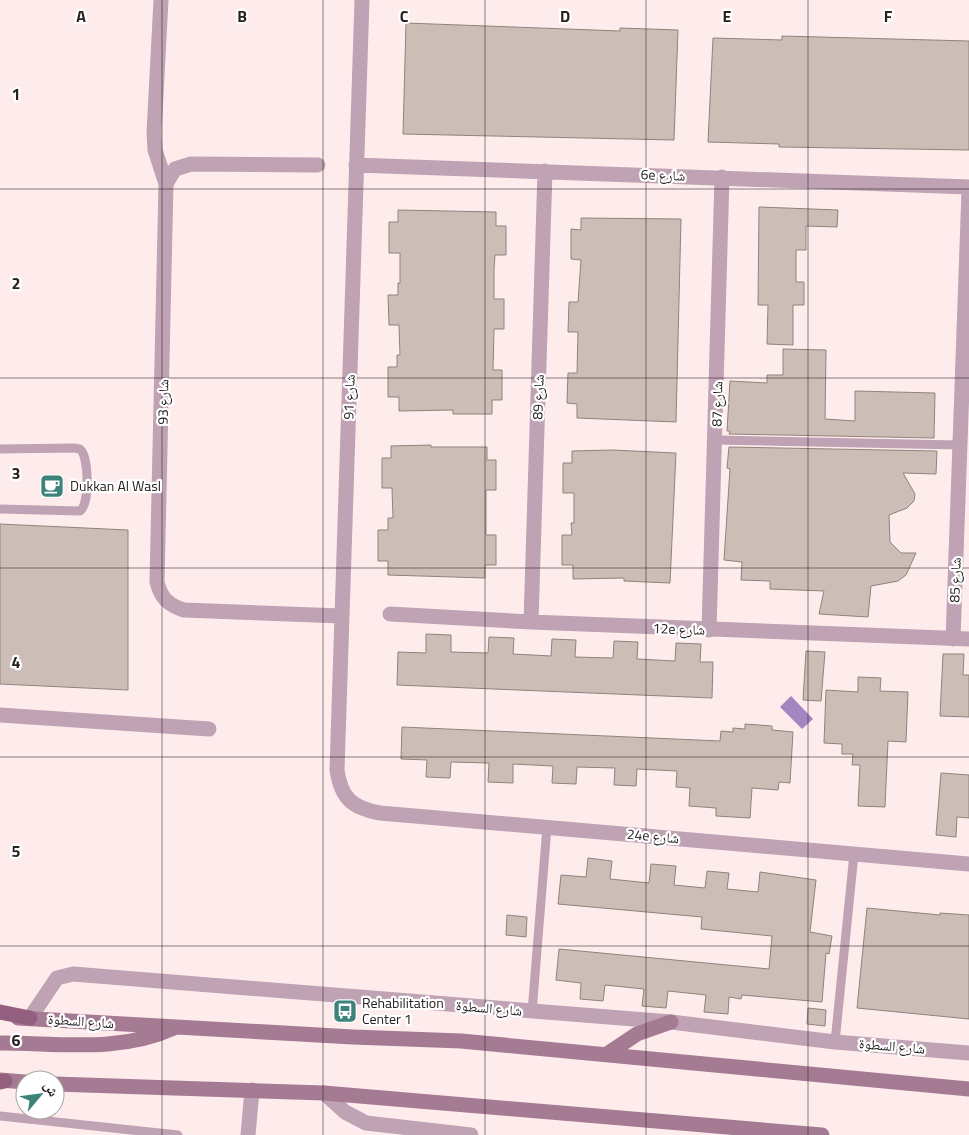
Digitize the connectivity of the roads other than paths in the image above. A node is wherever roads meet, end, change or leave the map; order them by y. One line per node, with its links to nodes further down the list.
1 (161, 0): 7 (street)
2 (362, 0): 4 (street, شارع 91)
3 (318, 165): 7 (street)
4 (356, 165): 5 (street, 6e شارع); 15 (street, شارع 91)
5 (545, 171): 6 (street, 6e شارع); 16 (street, شارع 89)
6 (722, 177): 8 (street, 6e شارع); 10 (street, شارع 87)
7 (166, 184): 15 (street, شارع 93)
8 (969, 187)
9 (969, 191): 11 (street, شارع 85)
10 (716, 440): 11 (lane); 17 (street, شارع 87)
11 (960, 446): 18 (street, شارع 85)
12 (0, 449): 13 (lane)
13 (0, 509)
14 (390, 614): 16 (street, 12e شارع)
15 (341, 616): 22 (street, شارع 91)
16 (531, 622): 17 (street, 12e شارع)
17 (709, 630): 18 (street, 12e شارع)
18 (953, 639): 19 (street, 12e شارع)
19 (969, 639)
20 (0, 715): 21 (street)
21 (208, 729)
22 (343, 794): 23 (street, 24e شارع)
23 (547, 827): 24 (street, 24e شارع); 27 (lane)
24 (854, 854): 25 (street, 24e شارع); 32 (lane)
25 (969, 864)
26 (0, 1012): 29 (main road)
27 (532, 1012): 29 (street, شارع السطوة); 30 (street, شارع السطوة)
28 (0, 1017): 29 (main road, شارع السطوة)
29 (30, 1018): 31 (main road, شارع السطوة)
30 (671, 1022): 32 (street, شارع السطوة); 35 (main road)
31 (175, 1027): 33 (main road); 35 (main road, شارع السطوة)
32 (835, 1042): 34 (street, شارع السطوة)
33 (0, 1043)
34 (969, 1053)
35 (607, 1054): 39 (main road, شارع السطوة)
36 (2, 1081): 37 (main road)
37 (15, 1082)
38 (65, 1084): 40 (main road)
39 (969, 1089)
40 (252, 1090): 41 (main road); 44 (street)
41 (324, 1093): 45 (street); 46 (main road)
42 (0, 1116): 43 (lane)
43 (178, 1135)
44 (248, 1135)
45 (471, 1135)
46 (822, 1135)

